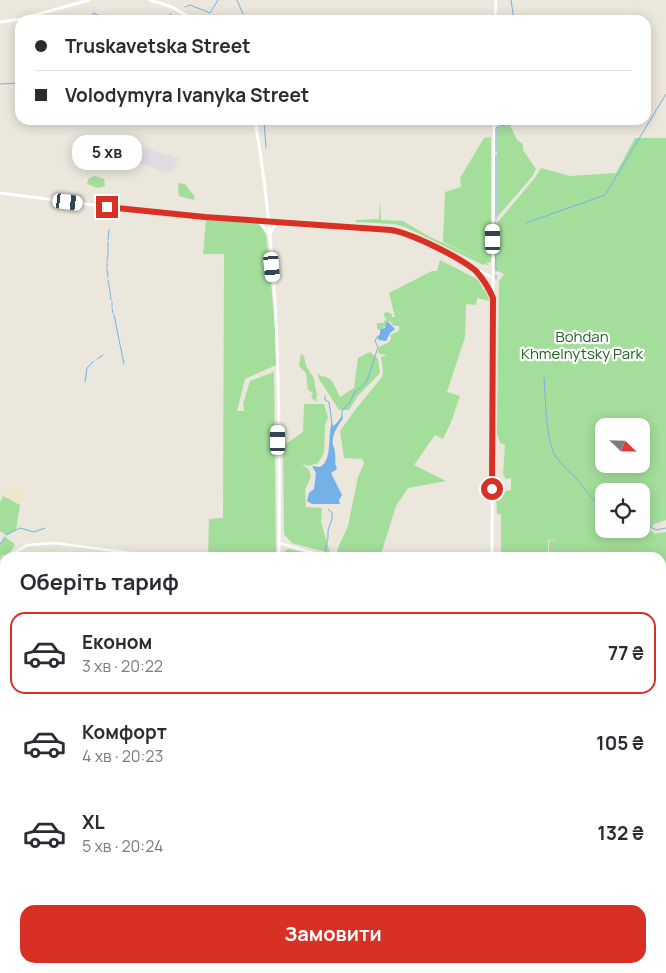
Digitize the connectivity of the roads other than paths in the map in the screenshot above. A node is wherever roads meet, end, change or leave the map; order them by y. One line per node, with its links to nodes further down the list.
1 (89, 0): 4 (main road)
2 (150, 0): 5 (main road)
3 (496, 0): 6 (street)
4 (35, 15)
5 (186, 15)
6 (495, 15)
7 (15, 20): 8 (main road)
8 (0, 22)
9 (256, 125): 13 (main road)
10 (494, 125): 17 (street)
11 (0, 193): 12 (main road)
12 (258, 221): 13 (main road); 15 (main road)
13 (268, 222): 14 (main road); 15 (main road)
14 (281, 222): 15 (main road); 16 (main road)
15 (270, 238): 19 (main road)
16 (468, 265): 17 (street); 18 (main road)
17 (493, 278): 18 (street)
18 (491, 291): 24 (main road)
19 (279, 543): 22 (main road); 23 (street)
20 (16, 552): 21 (street)
21 (123, 552)
22 (279, 552)
23 (310, 552)
24 (492, 552)

